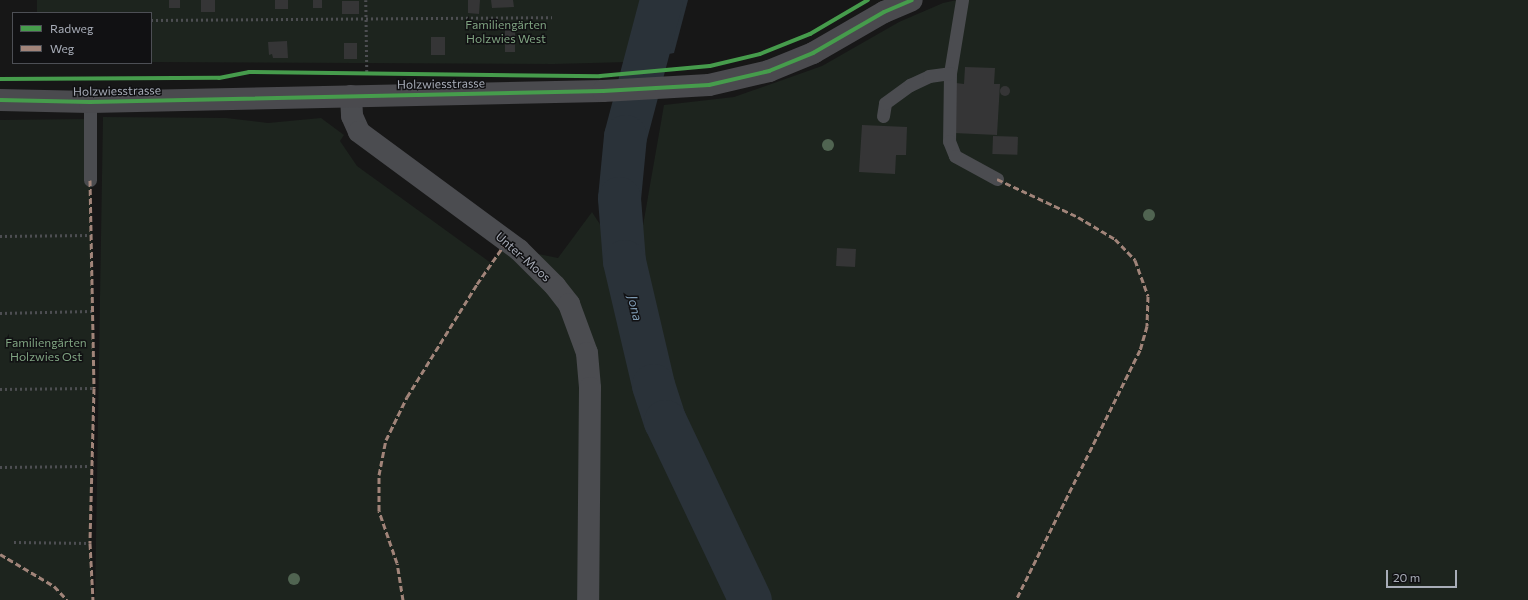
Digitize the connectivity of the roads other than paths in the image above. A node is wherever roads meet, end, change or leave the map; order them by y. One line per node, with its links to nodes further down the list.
1 (912, 0): 4 (street, Holzwiesstrasse)
2 (962, 0): 3 (lane)
3 (950, 73): 7 (lane); 8 (lane)
4 (351, 96): 6 (street, Holzwiesstrasse); 10 (street, Unter-Moos)
5 (0, 100): 6 (street, Holzwiesstrasse)
6 (90, 102): 9 (lane)
7 (883, 116)
8 (997, 179)
9 (90, 180)
10 (589, 595)

